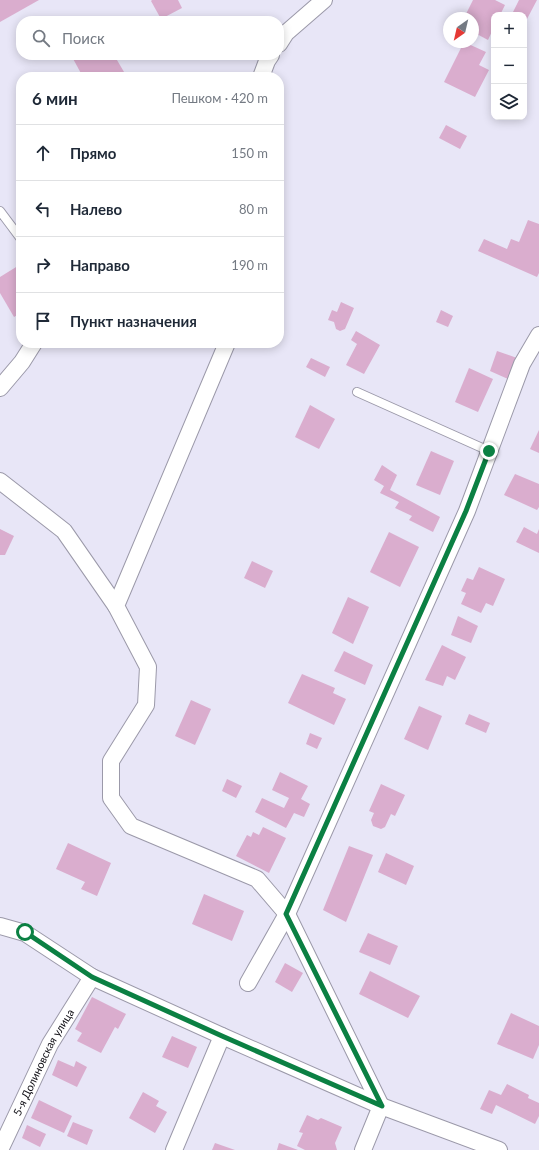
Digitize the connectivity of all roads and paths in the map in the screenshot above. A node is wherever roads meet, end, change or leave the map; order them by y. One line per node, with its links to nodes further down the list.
1 (324, 0): 2 (street)
2 (284, 36)
3 (268, 60): 4 (street)
4 (263, 72)
5 (0, 211): 6 (lane)
6 (16, 232)
7 (539, 335): 12 (street)
8 (31, 348): 10 (street)
9 (226, 348): 14 (street)
10 (0, 388)
11 (357, 392): 12 (lane)
12 (489, 451): 15 (street)
13 (0, 482): 14 (street)
14 (116, 606): 15 (street)
15 (286, 914): 18 (street); 20 (street)
16 (0, 926): 17 (street)
17 (92, 977): 19 (street); 21 (street, 5-я Долиновская улица)
18 (248, 983)
19 (222, 1036): 20 (street); 22 (street)
20 (382, 1106): 23 (street); 24 (street)
21 (0, 1150)
22 (174, 1150)
23 (363, 1150)
24 (499, 1150)

